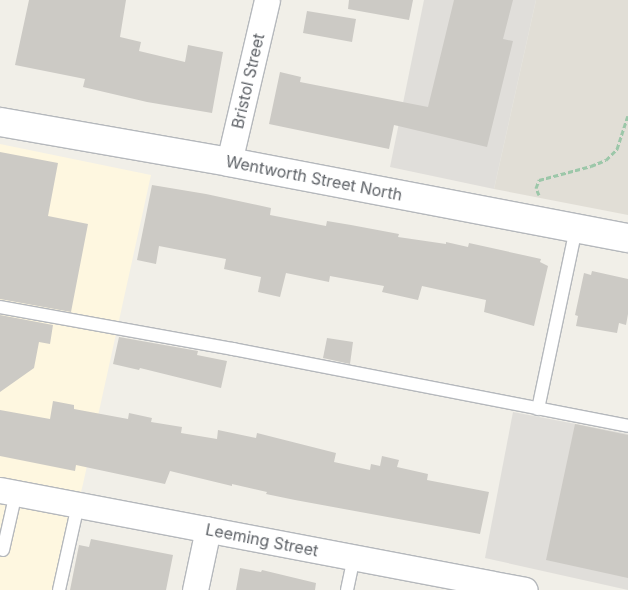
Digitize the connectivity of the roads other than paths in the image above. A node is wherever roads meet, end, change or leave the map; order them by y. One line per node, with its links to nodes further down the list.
1 (267, 0): 3 (street, Bristol Street)
2 (0, 122): 3 (main road, Wentworth Street North)
3 (229, 162): 4 (main road, Wentworth Street North)
4 (576, 228): 5 (main road, Wentworth Street North); 7 (lane)
5 (628, 238)
6 (0, 307): 7 (lane)
7 (538, 409): 8 (lane)
8 (628, 426)
9 (8, 491): 10 (street, Leeming Street); 12 (lane)
10 (78, 505): 11 (street, Leeming Street); 14 (lane)
11 (208, 529): 13 (street, Leeming Street); 15 (street)
12 (3, 550)
13 (354, 557): 16 (lane); 17 (street, Leeming Street)
14 (59, 590)
15 (195, 590)
16 (347, 590)
17 (524, 590)

